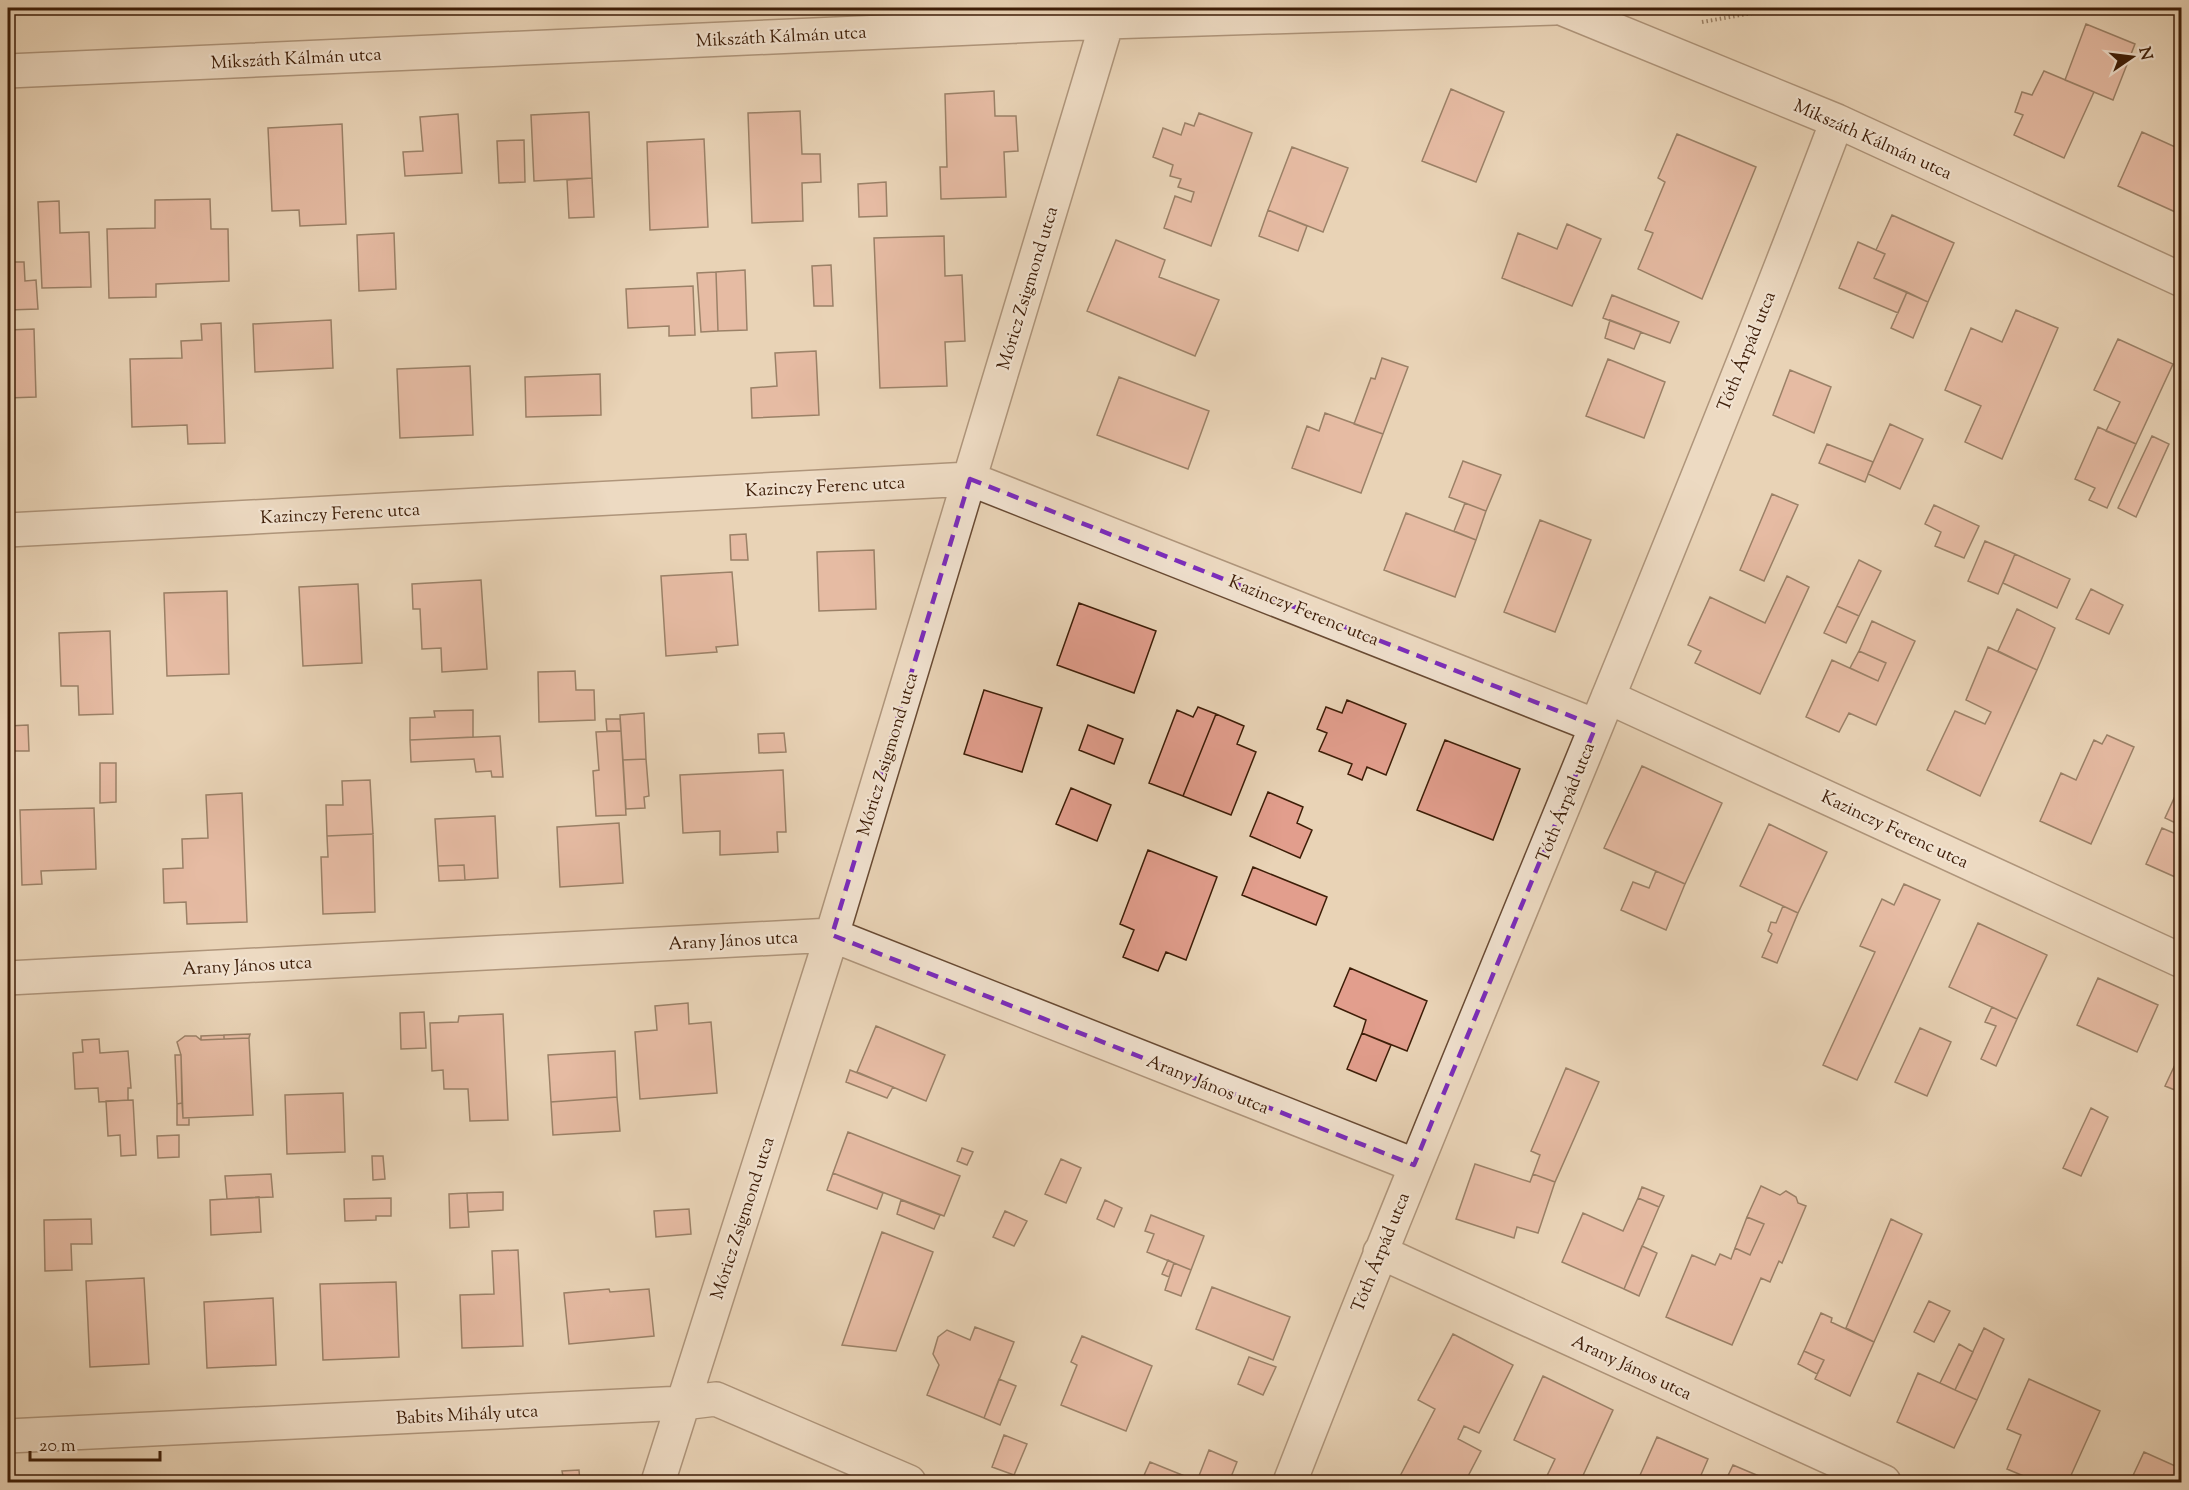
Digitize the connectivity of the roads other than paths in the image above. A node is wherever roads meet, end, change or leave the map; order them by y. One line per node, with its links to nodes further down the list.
1 (1555, 8): 3 (street, Mikszáth Kálmán utca)
2 (1561, 8): 5 (street, Mikszáth Kálmán utca)
3 (1107, 22): 4 (street, Mikszáth Kálmán utca); 7 (street, Móricz Zsigmond utca)
4 (8, 70)
5 (1837, 121): 6 (street, Mikszáth Kálmán utca); 9 (street, Tóth Árpád utca)
6 (2181, 280)
7 (970, 479): 8 (street, Kazinczy Ferenc utca); 9 (street, Kazinczy Ferenc utca); 10 (street, Móricz Zsigmond utca)
8 (8, 530)
9 (1602, 711): 11 (street, Kazinczy Ferenc utca); 13 (street, Tóth Árpád utca)
10 (832, 935): 12 (street, Arany János utca); 13 (street, Arany János utca); 15 (street, Móricz Zsigmond utca)
11 (2181, 961)
12 (8, 978)
13 (1414, 1165): 14 (street, Tóth Árpád utca)
14 (1380, 1252): 19 (street, Tóth Árpád utca); 20 (street, Arany János utca)
15 (683, 1403): 16 (street, Babits Mihály utca); 17 (street, Móricz Zsigmond utca); 18 (street, Babits Mihály utca)
16 (8, 1436)
17 (657, 1482)
18 (909, 1482)
19 (1290, 1482)
20 (1884, 1482)

